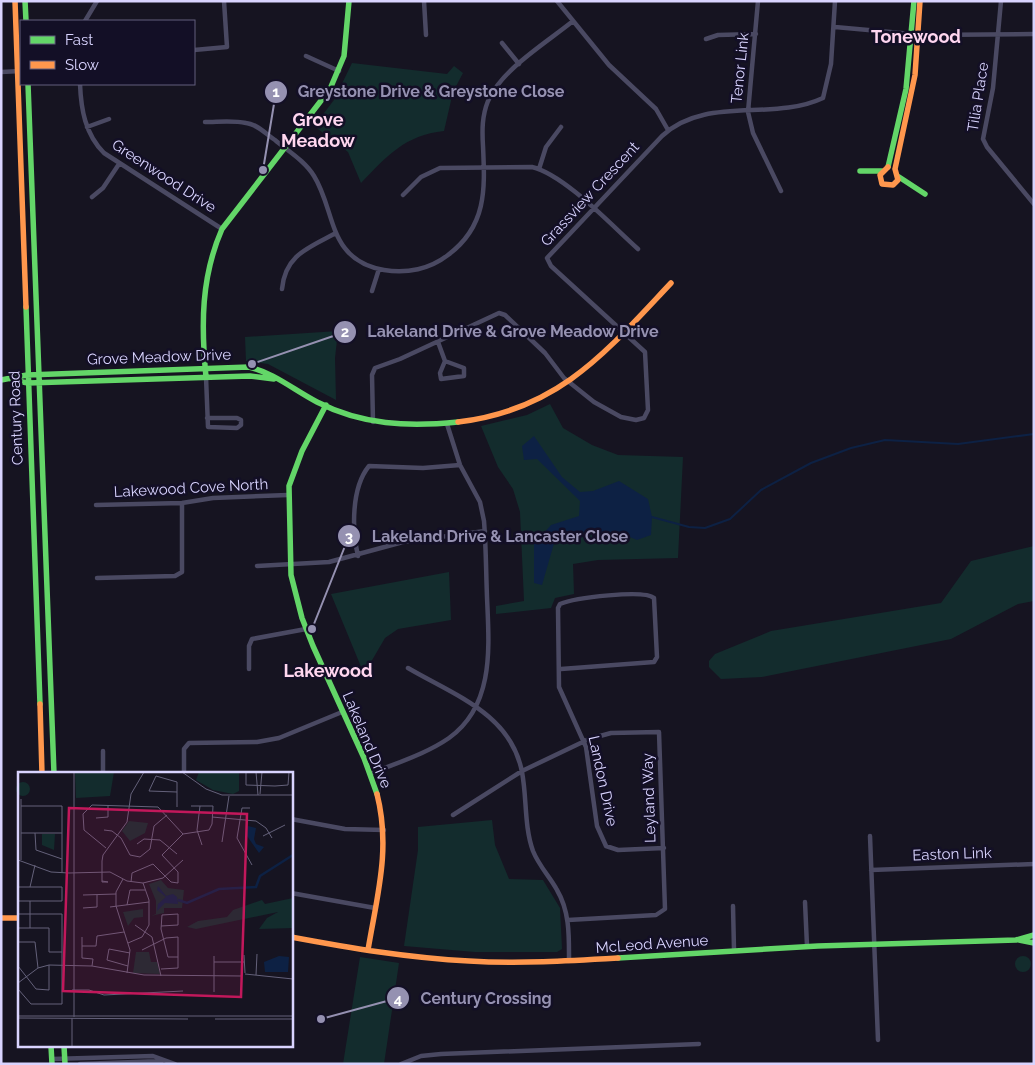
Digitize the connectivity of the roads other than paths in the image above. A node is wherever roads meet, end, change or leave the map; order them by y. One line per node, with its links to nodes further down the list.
1 (15, 1): 29 (street, Century Road)
2 (25, 1): 13 (street)
3 (97, 1): 14 (street)
4 (224, 1): 24 (street)
5 (349, 1): 27 (street)
6 (424, 1): 20 (street)
7 (557, 1): 15 (street)
8 (758, 1): 17 (street, Tenor Link)
9 (836, 1): 16 (street)
10 (914, 1): 18 (street)
11 (920, 1): 18 (street)
12 (1001, 1): 21 (street, Tilia Place)
13 (26, 20)
14 (86, 20)
15 (573, 21): 26 (street); 37 (street)
16 (835, 26): 18 (street); 32 (street, Grassview Crescent)
17 (756, 34): 22 (street); 32 (street, Tenor Link)
18 (916, 34): 21 (street); 41 (street); 43 (street)
19 (1034, 34): 21 (street)
20 (426, 35)
21 (999, 35): 53 (street, Tilia Place)
22 (706, 39)
23 (502, 43): 26 (street)
24 (195, 50)
25 (306, 56): 27 (street)
26 (519, 64): 40 (street)
27 (340, 71): 38 (street)
28 (1, 72): 29 (street)
29 (19, 72): 67 (street, Century Road)
30 (28, 85): 66 (street, Century Road)
31 (80, 85): 35 (street, Greenwood Drive)
32 (748, 112): 37 (street, Grassview Crescent); 49 (street, Tenor Link)
33 (109, 119): 35 (street)
34 (204, 122): 38 (street)
35 (88, 127): 39 (street, Greenwood Drive)
36 (562, 128): 42 (street)
37 (668, 130): 54 (street, Grassview Crescent)
38 (285, 148): 55 (street); 56 (street)
39 (119, 164): 52 (street); 55 (street, Greenwood Drive)
40 (484, 166): 42 (street); 51 (street); 58 (street)
41 (888, 167): 43 (street); 44 (street)
42 (539, 169): 54 (street)
43 (895, 170): 45 (street)
44 (882, 171): 46 (street); 46 (street)
45 (899, 177): 47 (street); 48 (street)
46 (880, 180): 47 (street)
47 (896, 184): 48 (street)
48 (916, 188): 50 (street)
49 (781, 191)
50 (925, 194)
51 (403, 195)
52 (92, 197)
53 (1034, 204)
54 (593, 209): 57 (street); 62 (street, Grassview Crescent)
55 (222, 229): 65 (street)
56 (336, 233): 58 (street); 60 (street)
57 (638, 249)
58 (379, 269): 61 (street)
59 (671, 283): 62 (street, Grove Meadow Drive)
60 (282, 289)
61 (372, 290)
62 (624, 333): 72 (street, Grove Meadow Drive); 72 (street)
63 (438, 342): 64 (street); 72 (street); 77 (street)
64 (445, 361): 64 (street)
65 (206, 368): 66 (street, Grove Meadow Drive); 68 (street); 71 (street, Grove Meadow Drive)
66 (38, 374): 67 (street, Grove Meadow Drive); 74 (street, Century Road)
67 (27, 375): 69 (street, Grove Meadow Drive); 73 (street, Century Road)
68 (206, 377): 71 (street, Grove Meadow Drive); 74 (street, Grove Meadow Drive); 76 (street)
69 (11, 379): 70 (street); 73 (street, Grove Meadow Drive)
70 (1, 380)
71 (279, 380): 75 (street, Grove Meadow Drive)
72 (570, 382): 78 (street, Grove Meadow Drive)
73 (28, 383): 74 (street, Grove Meadow Drive); 97 (street, Century Road)
74 (38, 383): 98 (street, Century Road)
75 (326, 405): 77 (street, Grove Meadow Drive); 80 (street, Lakeland Drive)
76 (207, 418): 76 (street)
77 (373, 422): 78 (street, Grove Meadow Drive)
78 (447, 424): 79 (street)
79 (460, 465): 83 (street); 84 (street)
80 (288, 495): 81 (street, Lakewood Cove North); 85 (street, Lakeland Drive)
81 (182, 502): 82 (street, Lakewood Cove North); 87 (street)
82 (96, 505)
83 (485, 531): 84 (street); 92 (street)
84 (358, 556): 85 (street)
85 (291, 565): 86 (street); 88 (street, Lakeland Drive)
86 (257, 566)
87 (97, 578)
88 (306, 629): 90 (street); 93 (street, Lakeland Drive)
89 (408, 668): 92 (street)
90 (249, 669)
91 (560, 669): 91 (street, Landon Drive); 94 (street, Landon Drive)
92 (474, 706): 96 (street); 101 (street)
93 (342, 712): 100 (street); 101 (street, Lakeland Drive)
94 (584, 741): 96 (street, Leyland Way); 106 (street, Landon Drive); 106 (street, Leyland Way)
95 (103, 751): 99 (street)
96 (522, 771): 102 (street, Leyland Way); 115 (street)
97 (42, 772)
98 (54, 772)
99 (103, 772)
100 (184, 772)
101 (370, 774): 104 (street, Lakeland Drive)
102 (453, 814)
103 (292, 819): 104 (street)
104 (384, 830): 112 (street, Lakeland Drive)
105 (870, 836): 108 (street)
106 (664, 848): 115 (street, Leyland Way)
107 (1034, 864): 108 (street, Easton Link)
108 (871, 870): 119 (street)
109 (292, 893): 112 (street)
110 (805, 902): 121 (street)
111 (733, 906): 123 (street)
112 (375, 908): 122 (street, Lakeland Drive)
113 (1, 918): 114 (street)
114 (18, 918)
115 (568, 920): 124 (street)
116 (1034, 935): 118 (street, McLeod Avenue)
117 (292, 937): 122 (street, McLeod Avenue)
118 (1016, 940): 119 (street, McLeod Avenue); 120 (street, McLeod Avenue)
119 (874, 944): 121 (street, McLeod Avenue); 125 (street)
120 (1034, 944)
121 (807, 946): 123 (street, McLeod Avenue)
122 (368, 950): 124 (street, McLeod Avenue)
123 (734, 950): 124 (street, McLeod Avenue)
124 (569, 961)
125 (878, 1040)
126 (699, 1044): 134 (street)
127 (51, 1048): 130 (street)
128 (64, 1048): 131 (street)
129 (163, 1060): 131 (street); 132 (street); 133 (street)
130 (52, 1061): 131 (street)
131 (65, 1061)
132 (80, 1064)
133 (175, 1064)
134 (401, 1064)

